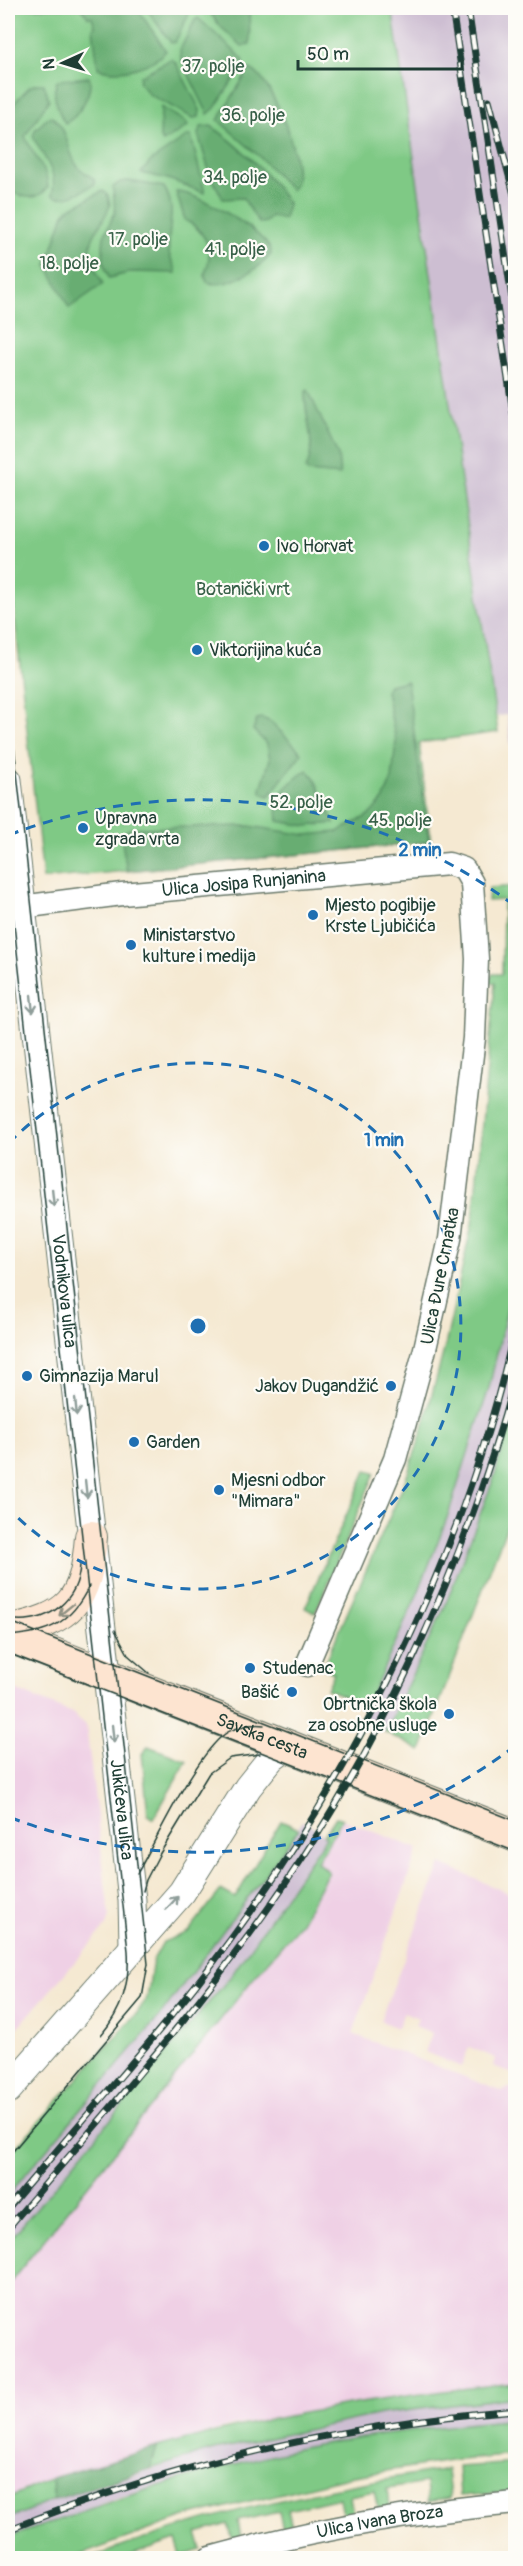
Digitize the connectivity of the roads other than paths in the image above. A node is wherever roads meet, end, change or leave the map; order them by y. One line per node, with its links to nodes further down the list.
1 (8, 780): 3 (street, Vodnikova ulica)
2 (464, 869): 3 (street, Ulica Josipa Runjanina); 6 (street, Ulica Đure Crnatka)
3 (14, 908): 4 (street, Vodnikova ulica, one-way to 4)
4 (91, 1537): 5 (main road, one-way to 5); 7 (street, Vodnikova ulica)
5 (8, 1634): 7 (main road, Savska cesta)
6 (307, 1665)
7 (107, 1676): 8 (main road, Savska cesta); 10 (street, Jukićeva ulica, one-way to 10)
8 (287, 1746): 9 (main road, Savska cesta); 10 (street, one-way to 8)
9 (516, 1836)
10 (133, 1946): 11 (street)
11 (8, 2090)
12 (516, 2503): 13 (street, Ulica Ivana Broza)
13 (210, 2559)

